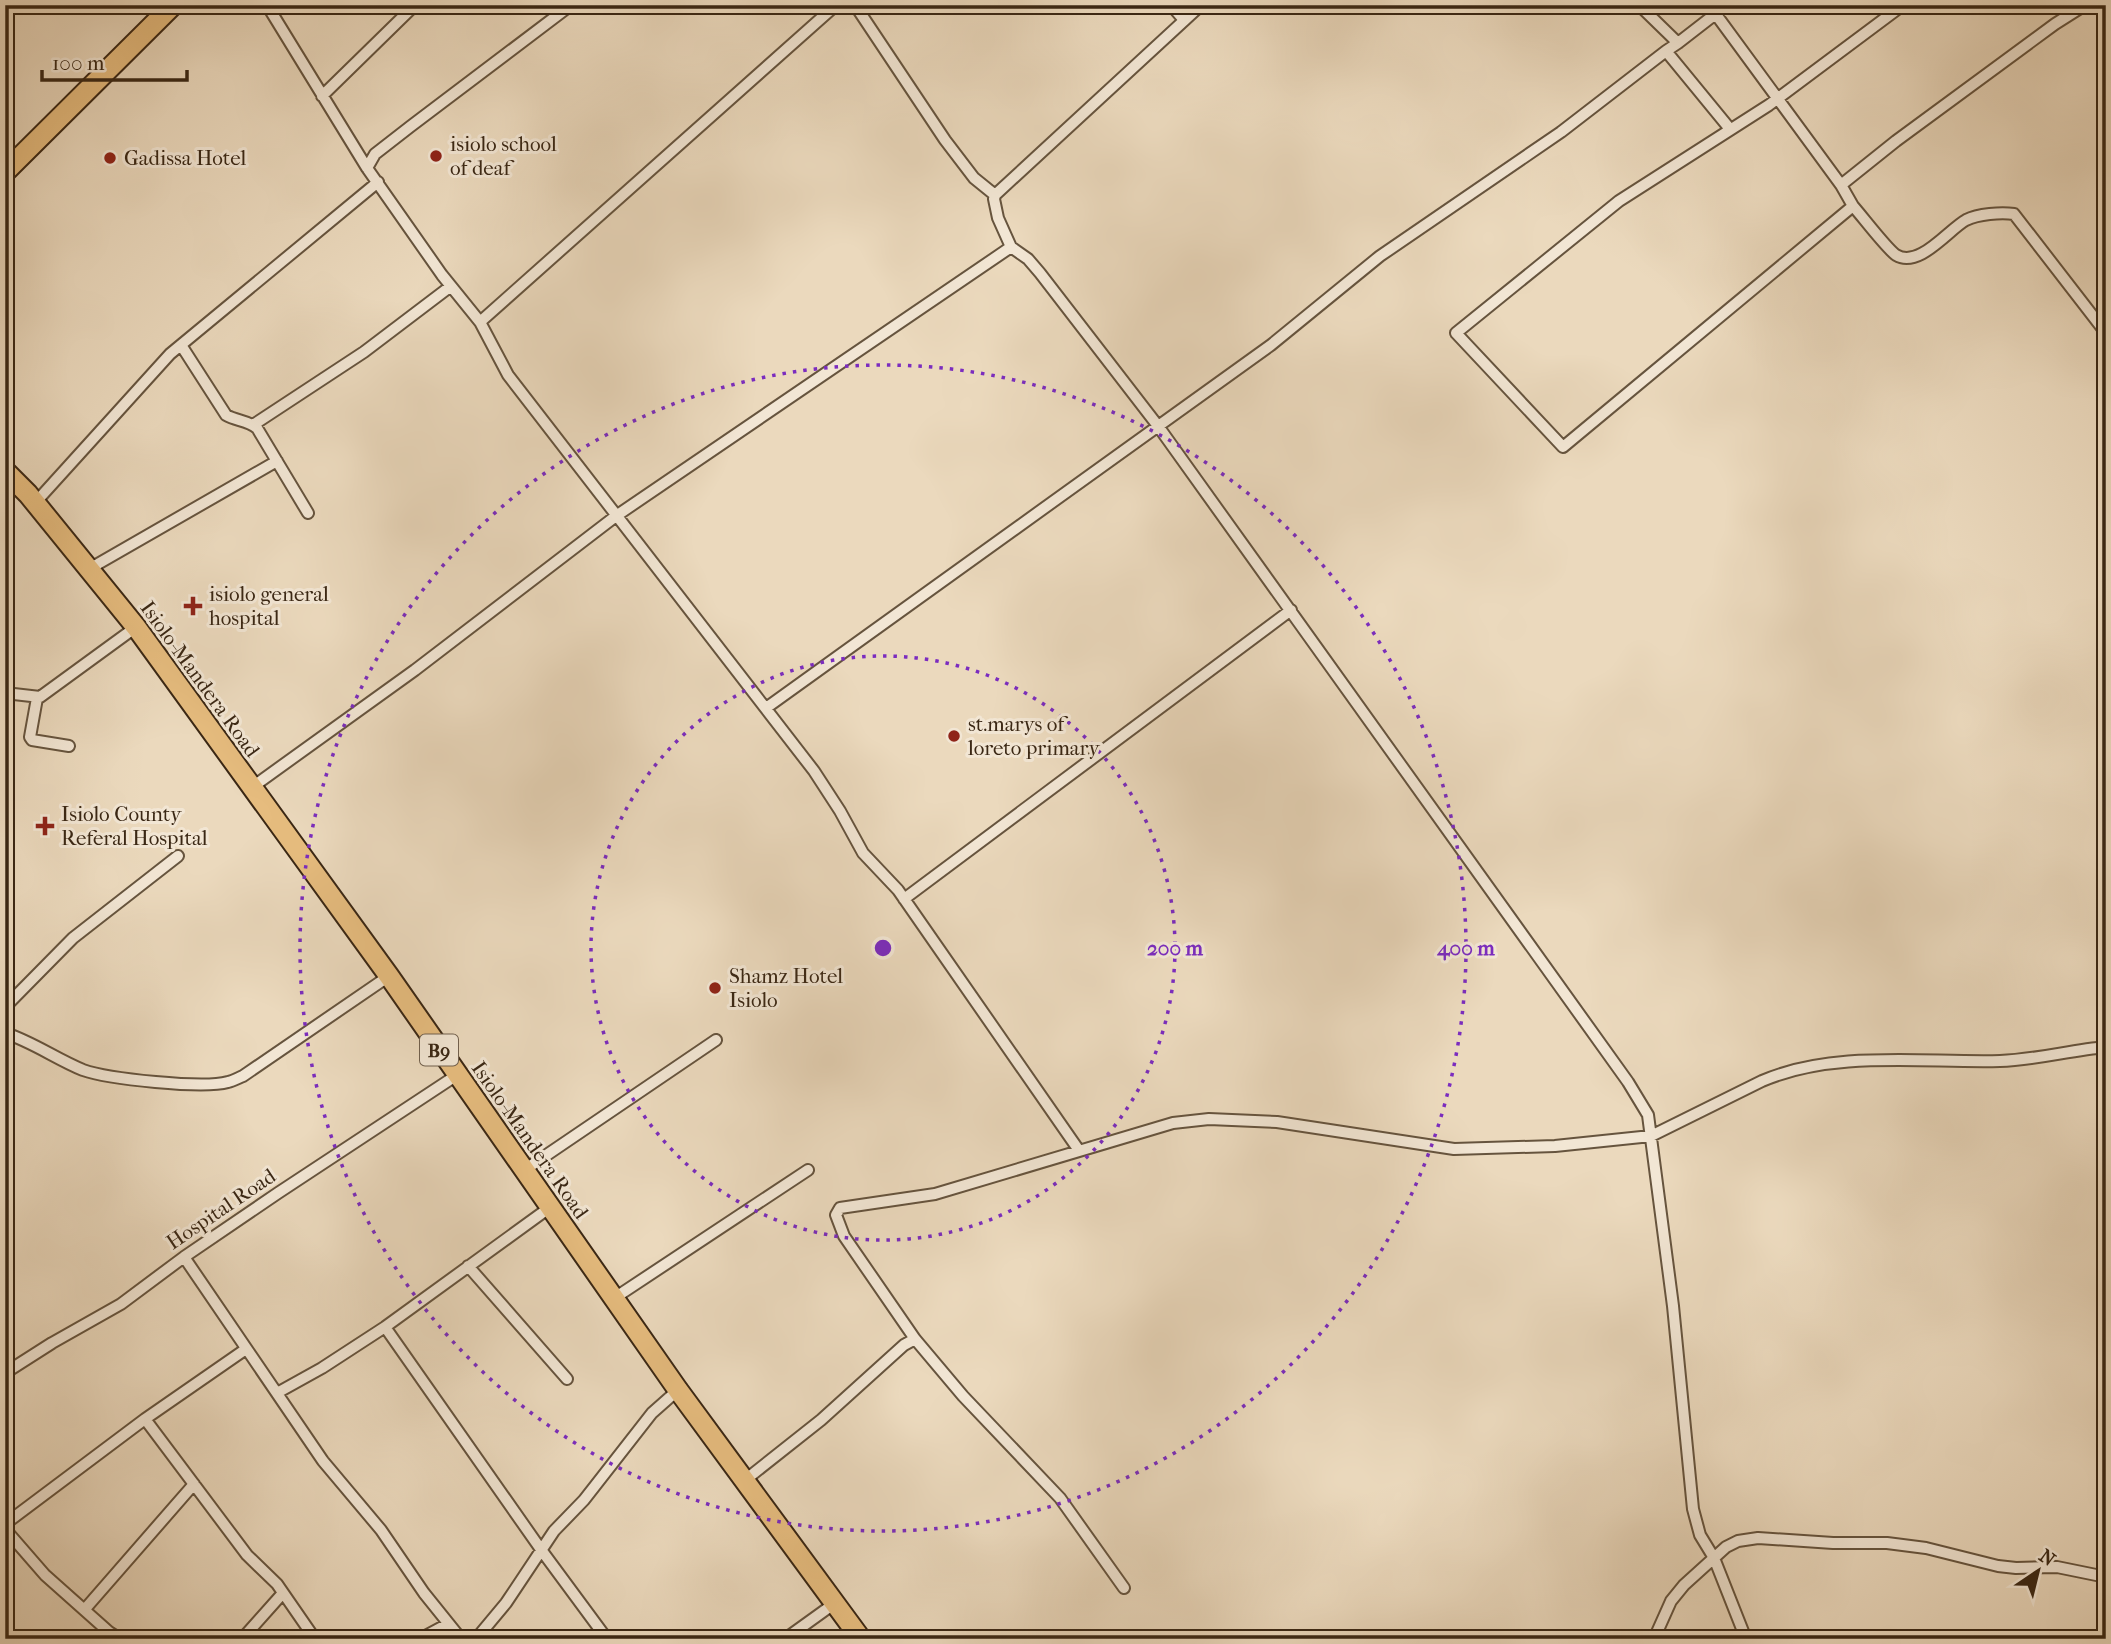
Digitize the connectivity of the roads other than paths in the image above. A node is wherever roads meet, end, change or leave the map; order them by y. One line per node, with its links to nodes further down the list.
1 (173, 5): 21 (highway)
2 (267, 5): 17 (street)
3 (415, 5): 17 (street)
4 (571, 5): 20 (street)
5 (836, 5): 28 (street)
6 (855, 5): 24 (street)
7 (1171, 5): 14 (street)
8 (1201, 5): 14 (street)
9 (1639, 5): 15 (street)
10 (1727, 5): 13 (street)
11 (1903, 5): 18 (street)
12 (2085, 5): 23 (street)
13 (1712, 10): 15 (street); 18 (street)
14 (1184, 20): 24 (street)
15 (1678, 43): 16 (street)
16 (1666, 51): 19 (street); 32 (street)
17 (322, 96): 20 (street)
18 (1777, 99): 19 (street); 23 (street)
19 (1730, 129): 25 (street)
20 (367, 168): 22 (street)
21 (5, 172)
22 (378, 182): 27 (street); 30 (street)
23 (1841, 186): 25 (street)
24 (995, 195): 26 (street)
25 (1853, 206): 29 (street)
26 (1012, 247): 32 (street); 37 (street)
27 (451, 286): 28 (street); 31 (street)
28 (480, 322): 37 (street)
29 (2106, 332)
30 (181, 345): 31 (street); 35 (street)
31 (253, 425): 33 (street)
32 (1158, 426): 39 (street); 43 (street)
33 (277, 461): 36 (street); 38 (street)
34 (5, 471): 35 (highway, Isiolo-Mandera Road / B9)
35 (35, 503): 38 (highway, Isiolo-Mandera Road / B9)
36 (308, 513)
37 (616, 516): 43 (street); 45 (street)
38 (89, 569): 40 (highway, Isiolo-Mandera Road / B9)
39 (1290, 610): 47 (street); 54 (street)
40 (136, 627): 42 (street); 45 (highway, Isiolo-Mandera Road / B9)
41 (5, 693): 42 (street)
42 (37, 698): 44 (street)
43 (766, 708): 47 (street)
44 (69, 746)
45 (251, 788): 48 (highway, Isiolo-Mandera Road / B9)
46 (178, 856): 49 (street)
47 (904, 899): 55 (street)
48 (388, 976): 50 (street); 53 (highway, Isiolo-Mandera Road / B9)
49 (5, 1007)
50 (5, 1033)
51 (716, 1040): 57 (street)
52 (2106, 1047): 54 (street)
53 (457, 1075): 57 (highway, Isiolo-Mandera Road / B9); 59 (street, Hospital Road)
54 (1651, 1136): 55 (street); 74 (street)
55 (1078, 1149): 63 (street)
56 (808, 1170): 61 (street)
57 (523, 1171): 58 (highway, Isiolo-Mandera Road / B9)
58 (549, 1208): 60 (street); 61 (highway, Isiolo-Mandera Road / B9)
59 (184, 1257): 64 (street); 65 (street, Hospital Road)
60 (468, 1266): 62 (street); 66 (street)
61 (613, 1299): 67 (highway, Isiolo-Mandera Road / B9)
62 (385, 1327): 68 (street); 73 (street)
63 (915, 1339): 70 (street); 76 (street)
64 (246, 1349): 68 (street); 69 (street)
65 (7, 1370)
66 (567, 1379)
67 (678, 1390): 70 (highway, Isiolo-Mandera Road / B9); 73 (street)
68 (277, 1393): 80 (street)
69 (145, 1419): 71 (street); 72 (street)
70 (744, 1481): 78 (highway, Isiolo-Mandera Road / B9)
71 (194, 1484): 77 (street); 79 (street)
72 (5, 1527): 79 (street)
73 (542, 1551): 87 (street); 88 (street)
74 (1714, 1558): 75 (street); 91 (street); 92 (street)
75 (2106, 1577)
76 (1124, 1588)
77 (283, 1592): 83 (street); 84 (street)
78 (835, 1603): 89 (street); 90 (highway, Isiolo-Mandera Road / B9)
79 (85, 1609): 81 (street)
80 (448, 1624): 85 (street); 86 (street)
81 (107, 1636): 82 (street)
82 (120, 1639)
83 (242, 1639)
84 (316, 1639)
85 (420, 1639)
86 (461, 1639)
87 (476, 1639)
88 (607, 1639)
89 (785, 1639)
90 (862, 1639)
91 (1654, 1639)
92 (1746, 1639)

